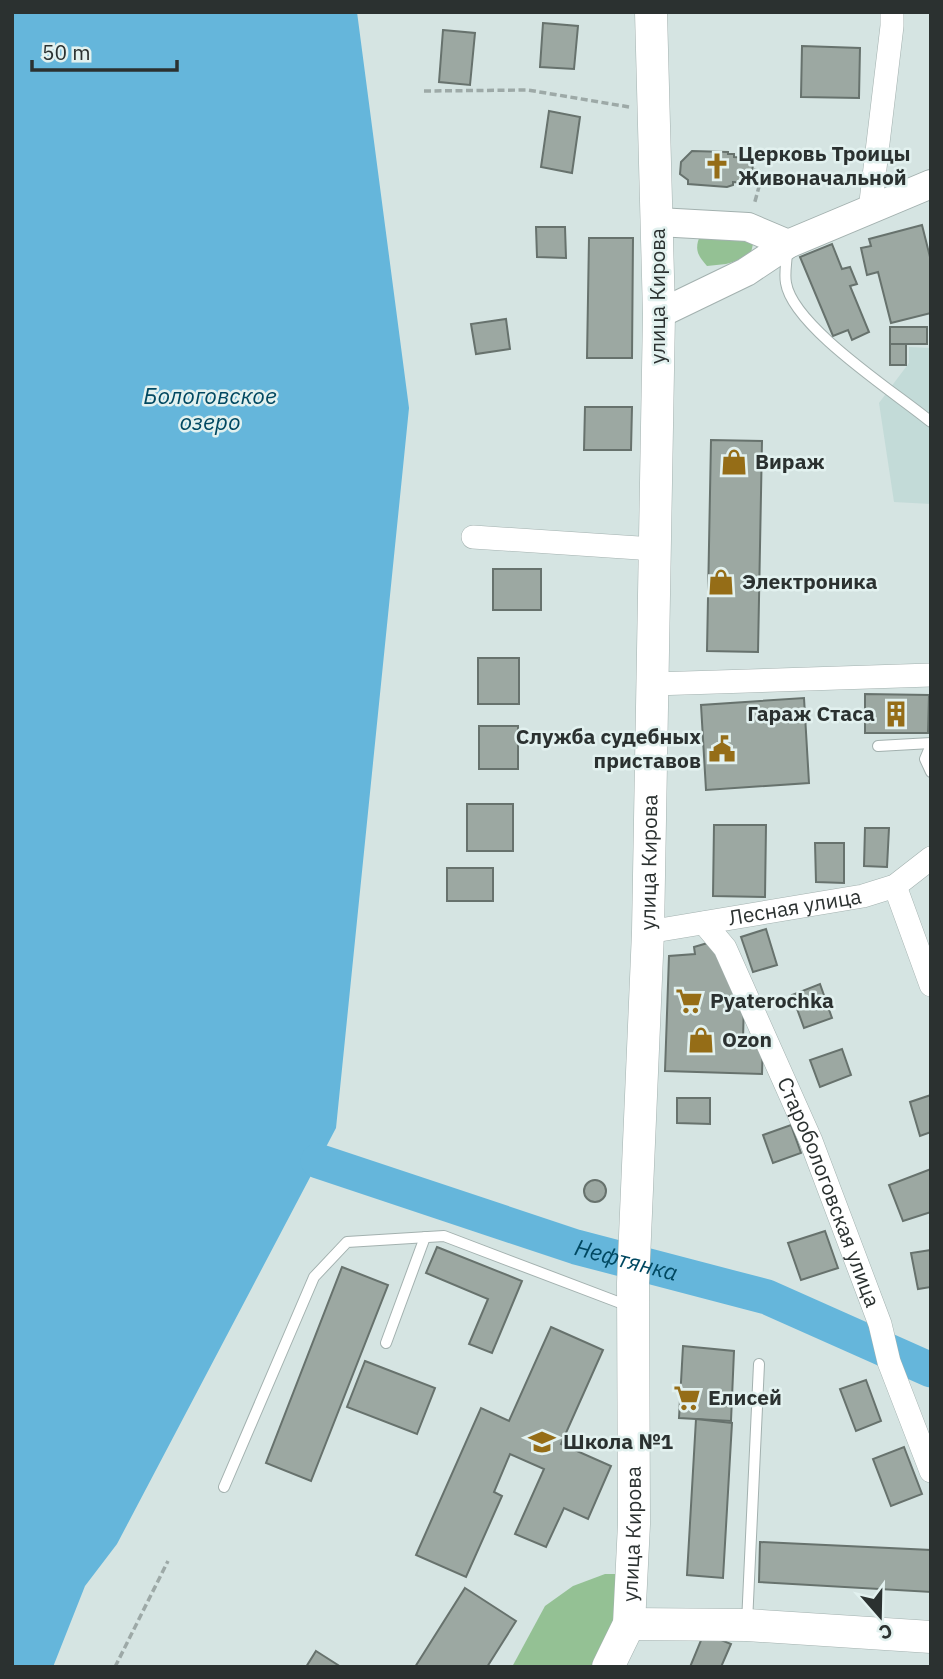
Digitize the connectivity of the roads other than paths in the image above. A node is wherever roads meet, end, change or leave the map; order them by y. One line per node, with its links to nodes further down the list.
1 (651, 12): 5 (main road, улица Кирова)
2 (892, 12): 4 (street)
3 (931, 184): 4 (street)
4 (870, 210): 6 (street)
5 (658, 222): 6 (street); 7 (main road, улица Кирова)
6 (788, 244): 7 (street); 8 (lane)
7 (659, 314): 10 (main road, улица Кирова)
8 (931, 422)
9 (473, 537): 10 (street)
10 (654, 549): 12 (main road, улица Кирова)
11 (931, 675): 12 (street)
12 (653, 684): 19 (main road, улица Кирова)
13 (931, 744): 14 (lane); 15 (lane)
14 (878, 746)
15 (931, 772)
16 (931, 858): 17 (street, Лесная улица)
17 (895, 886): 18 (street, Лесная улица); 20 (street)
18 (704, 923): 19 (street, Лесная улица); 25 (street, Старобологовская улица)
19 (648, 932): 22 (main road, улица Кирова)
20 (931, 985)
21 (425, 1237): 22 (lane); 23 (lane); 26 (lane)
22 (634, 1295): 27 (main road, улица Кирова)
23 (386, 1343)
24 (759, 1364): 28 (lane)
25 (931, 1471)
26 (224, 1487)
27 (629, 1624): 28 (main road); 30 (main road, улица Кирова)
28 (747, 1625): 29 (main road)
29 (931, 1637)
30 (608, 1667)

